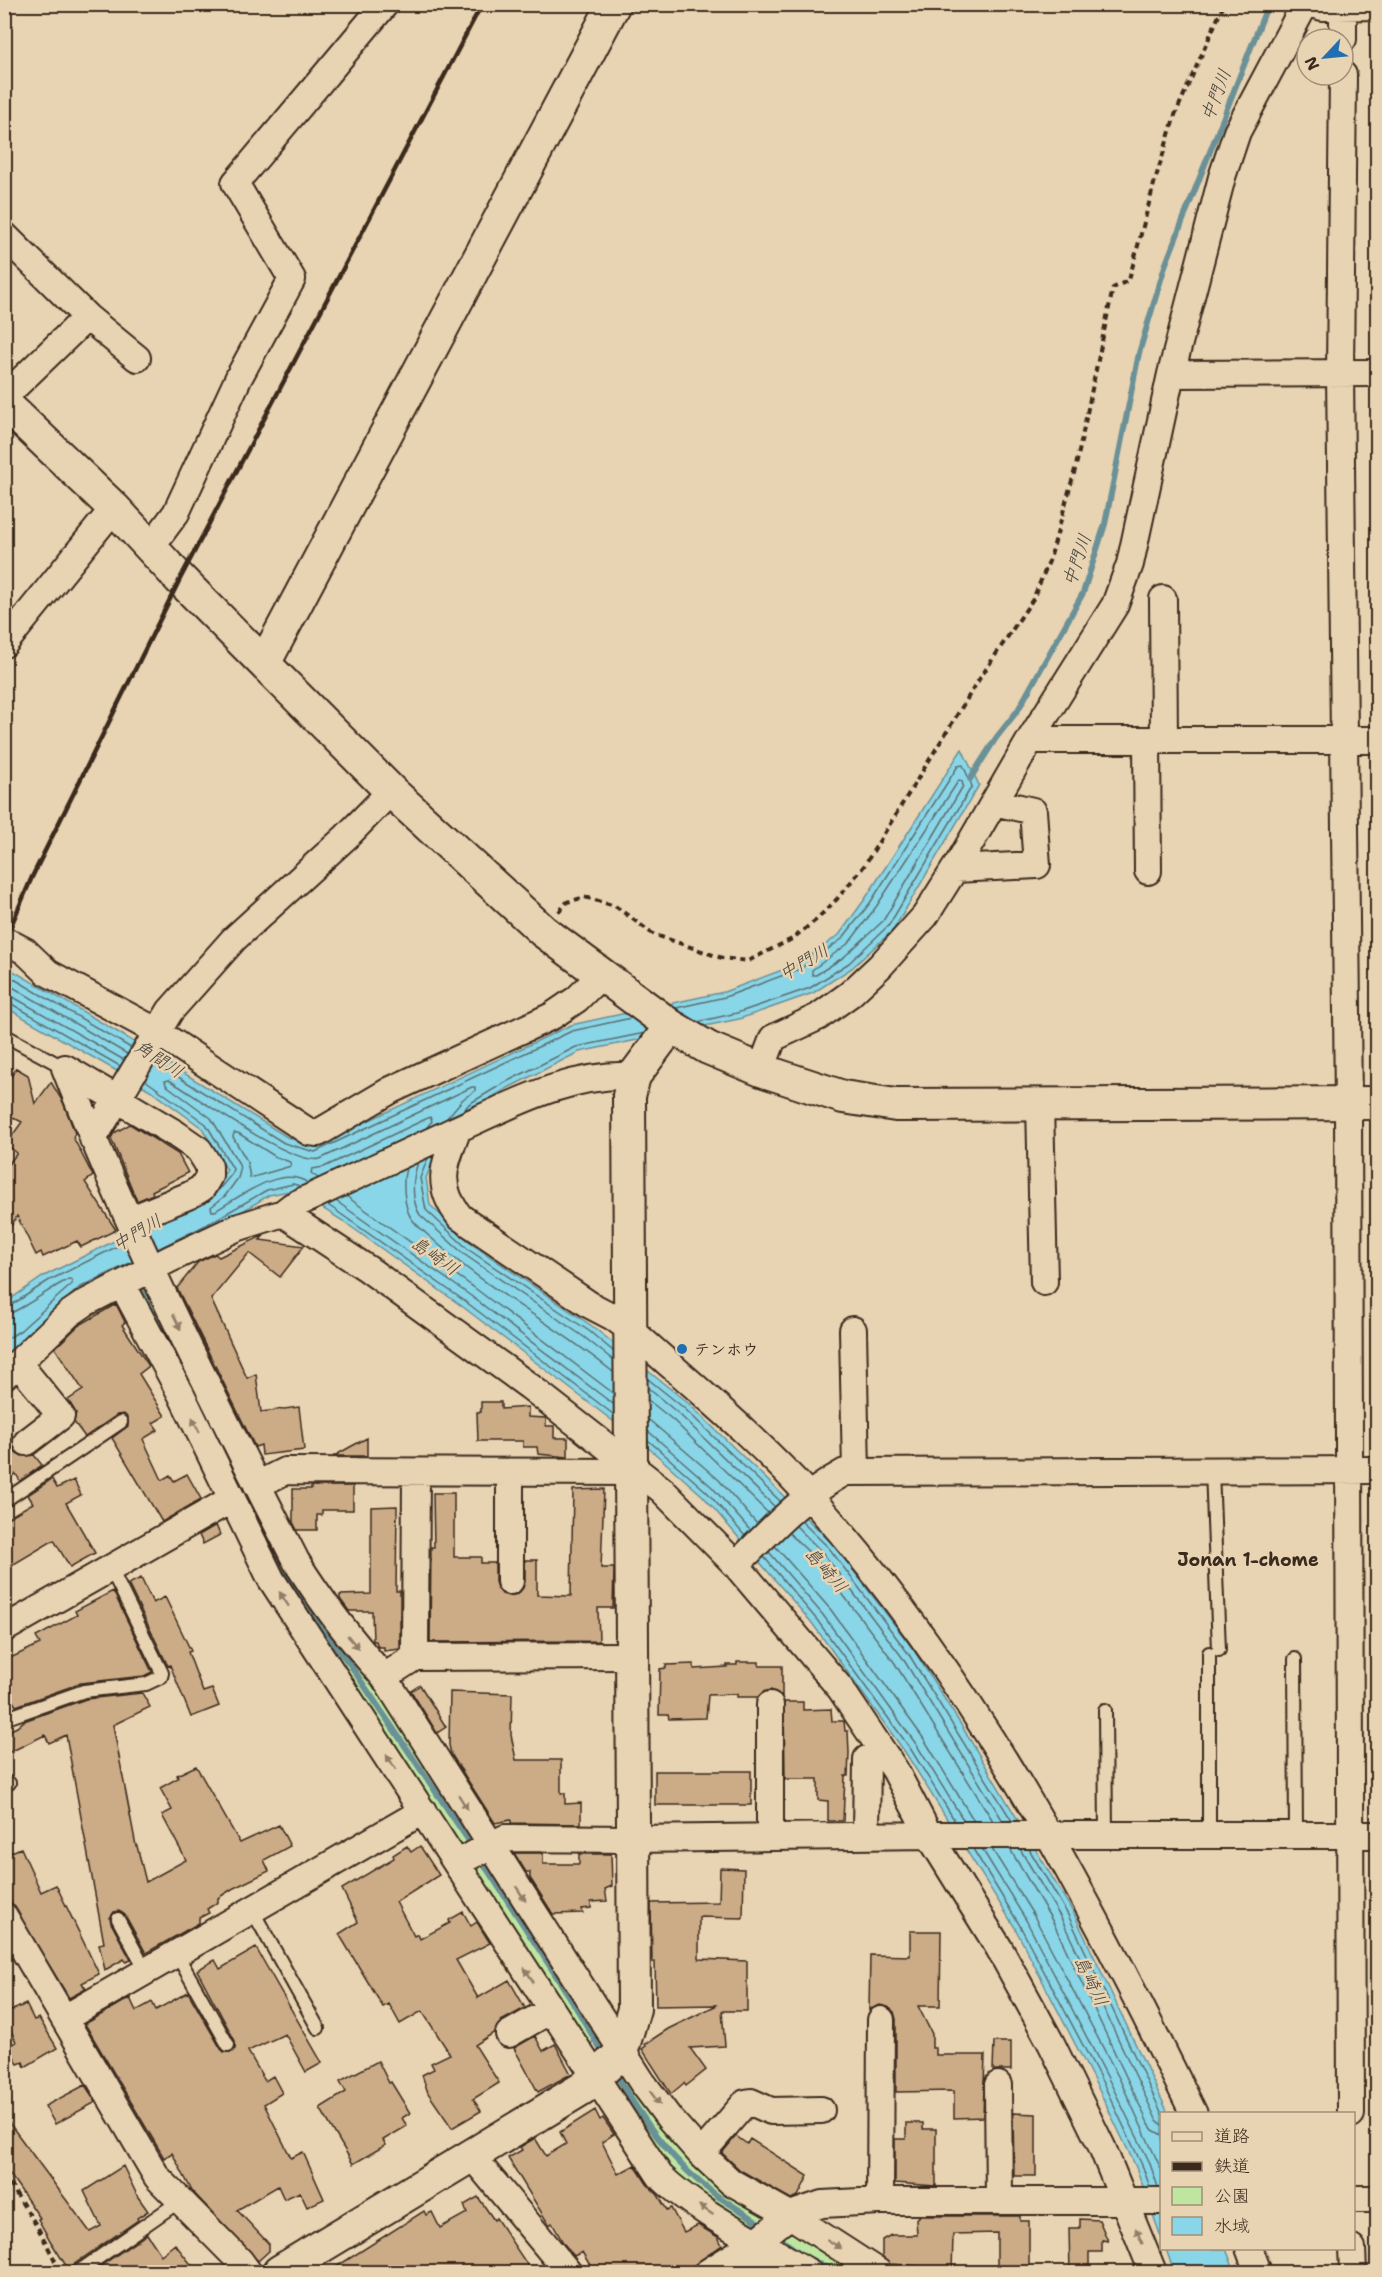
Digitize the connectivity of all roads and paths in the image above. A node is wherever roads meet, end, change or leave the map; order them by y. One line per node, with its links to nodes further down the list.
1 (385, 4): 19 (street)
2 (614, 4): 22 (street)
3 (1224, 4): 31 (path)
4 (1305, 4): 15 (street)
5 (1313, 4): 6 (street)
6 (1343, 6): 7 (street); 8 (street)
7 (1377, 6)
8 (1343, 27)
9 (1342, 87): 13 (street)
10 (4, 235): 11 (street)
11 (87, 317): 12 (street); 16 (street)
12 (137, 358)
13 (1340, 373): 14 (street); 15 (street); 26 (street)
14 (1377, 373)
15 (1171, 374): 23 (street)
16 (4, 397)
17 (4, 403): 18 (street)
18 (114, 508): 19 (street); 21 (street)
19 (150, 548): 22 (street)
20 (1164, 599): 24 (street)
21 (6, 638)
22 (265, 663): 27 (street)
23 (1030, 740): 24 (street); 28 (street)
24 (1155, 740): 26 (street); 30 (street)
25 (1377, 740): 26 (street)
26 (1343, 741): 41 (street)
27 (391, 791): 31 (street); 35 (street)
28 (994, 802): 29 (street); 29 (street)
29 (955, 869): 38 (street)
30 (1148, 872)
31 (543, 931): 33 (street)
32 (4, 940): 35 (street)
33 (601, 975): 34 (street); 35 (street)
34 (671, 1026): 38 (street); 39 (street)
35 (155, 1034): 40 (street)
36 (4, 1035): 37 (lane)
37 (65, 1068): 40 (street); 44 (street)
38 (761, 1070): 42 (street)
39 (634, 1076): 43 (street); 51 (street)
40 (119, 1097): 44 (street); 46 (street)
41 (1362, 1102): 42 (street); 57 (street)
42 (1040, 1104): 48 (street)
43 (449, 1133): 45 (street); 51 (street)
44 (93, 1139): 46 (street)
45 (287, 1209): 47 (street); 55 (street)
46 (130, 1223): 47 (street)
47 (149, 1266): 49 (street); 62 (street, one-way to 62)
48 (1044, 1282)
49 (123, 1284): 52 (street); 63 (street, one-way to 49)
50 (853, 1330): 60 (street)
51 (632, 1338): 55 (street); 64 (street)
52 (11, 1369): 54 (street)
53 (121, 1422): 65 (lane)
54 (27, 1442)
55 (630, 1460): 61 (street); 66 (street); 70 (street)
56 (1212, 1470): 57 (street); 60 (street); 85 (lane)
57 (1349, 1470): 58 (street); 87 (street)
58 (1377, 1470)
59 (416, 1472): 61 (street); 62 (street); 71 (street)
60 (856, 1472): 64 (street)
61 (510, 1473): 68 (street)
62 (257, 1485): 73 (street, one-way to 73)
63 (232, 1499): 67 (street); 78 (street, one-way to 63)
64 (806, 1500): 66 (street); 83 (street)
65 (4, 1501)
66 (740, 1562): 81 (street)
67 (111, 1569): 69 (street); 76 (lane)
68 (510, 1581)
69 (4, 1629)
70 (631, 1656): 71 (street); 88 (street)
71 (416, 1657): 73 (street)
72 (1295, 1659): 86 (lane)
73 (384, 1677): 89 (street, one-way to 89)
74 (770, 1706): 79 (street)
75 (1106, 1710): 84 (lane)
76 (4, 1719)
77 (867, 1759): 80 (street)
78 (423, 1810): 90 (street); 91 (street)
79 (770, 1835): 80 (street); 88 (street)
80 (866, 1835): 81 (street)
81 (935, 1835): 83 (street); 115 (street)
82 (1377, 1835): 87 (street)
83 (1043, 1836): 84 (street); 105 (street)
84 (1106, 1836): 85 (street)
85 (1209, 1836): 86 (street)
86 (1296, 1836): 87 (street)
87 (1350, 1836): 106 (street)
88 (632, 1839): 89 (street); 102 (street)
89 (489, 1845): 90 (street); 102 (street, one-way to 102)
90 (457, 1863): 96 (street, one-way to 90)
91 (252, 1910): 94 (street); 99 (lane)
92 (4, 1916): 97 (street)
93 (118, 1919): 95 (lane)
94 (176, 1953): 95 (street); 101 (lane)
95 (146, 1971): 97 (street)
96 (551, 2010): 100 (street); 102 (street)
97 (65, 2018): 112 (street)
98 (880, 2020): 113 (street)
99 (318, 2028)
100 (509, 2034)
101 (228, 2045)
102 (609, 2064): 107 (street, one-way to 107); 108 (street); 118 (street, one-way to 102)
103 (998, 2085): 114 (street)
104 (821, 2110): 107 (street)
105 (1193, 2112)
106 (1352, 2112)
107 (701, 2154): 117 (street)
108 (471, 2155): 124 (street); 125 (street)
109 (6, 2179): 121 (path)
110 (1355, 2199): 111 (street)
111 (1377, 2199)
112 (181, 2200): 122 (lane); 123 (street)
113 (880, 2201): 114 (street); 117 (street)
114 (999, 2201): 115 (street)
115 (1129, 2201): 116 (street); 130 (street, one-way to 115)
116 (1160, 2201)
117 (787, 2218): 118 (street); 129 (street, one-way to 129)
118 (757, 2240): 126 (street); 127 (street); 128 (street)
119 (1250, 2250): 131 (street)
120 (1353, 2250): 132 (street)
121 (61, 2272)
122 (78, 2272)
123 (248, 2272)
124 (279, 2272)
125 (568, 2272)
126 (708, 2272)
127 (754, 2272)
128 (808, 2272)
129 (878, 2272)
130 (1153, 2272)
131 (1258, 2272)
132 (1353, 2272)

